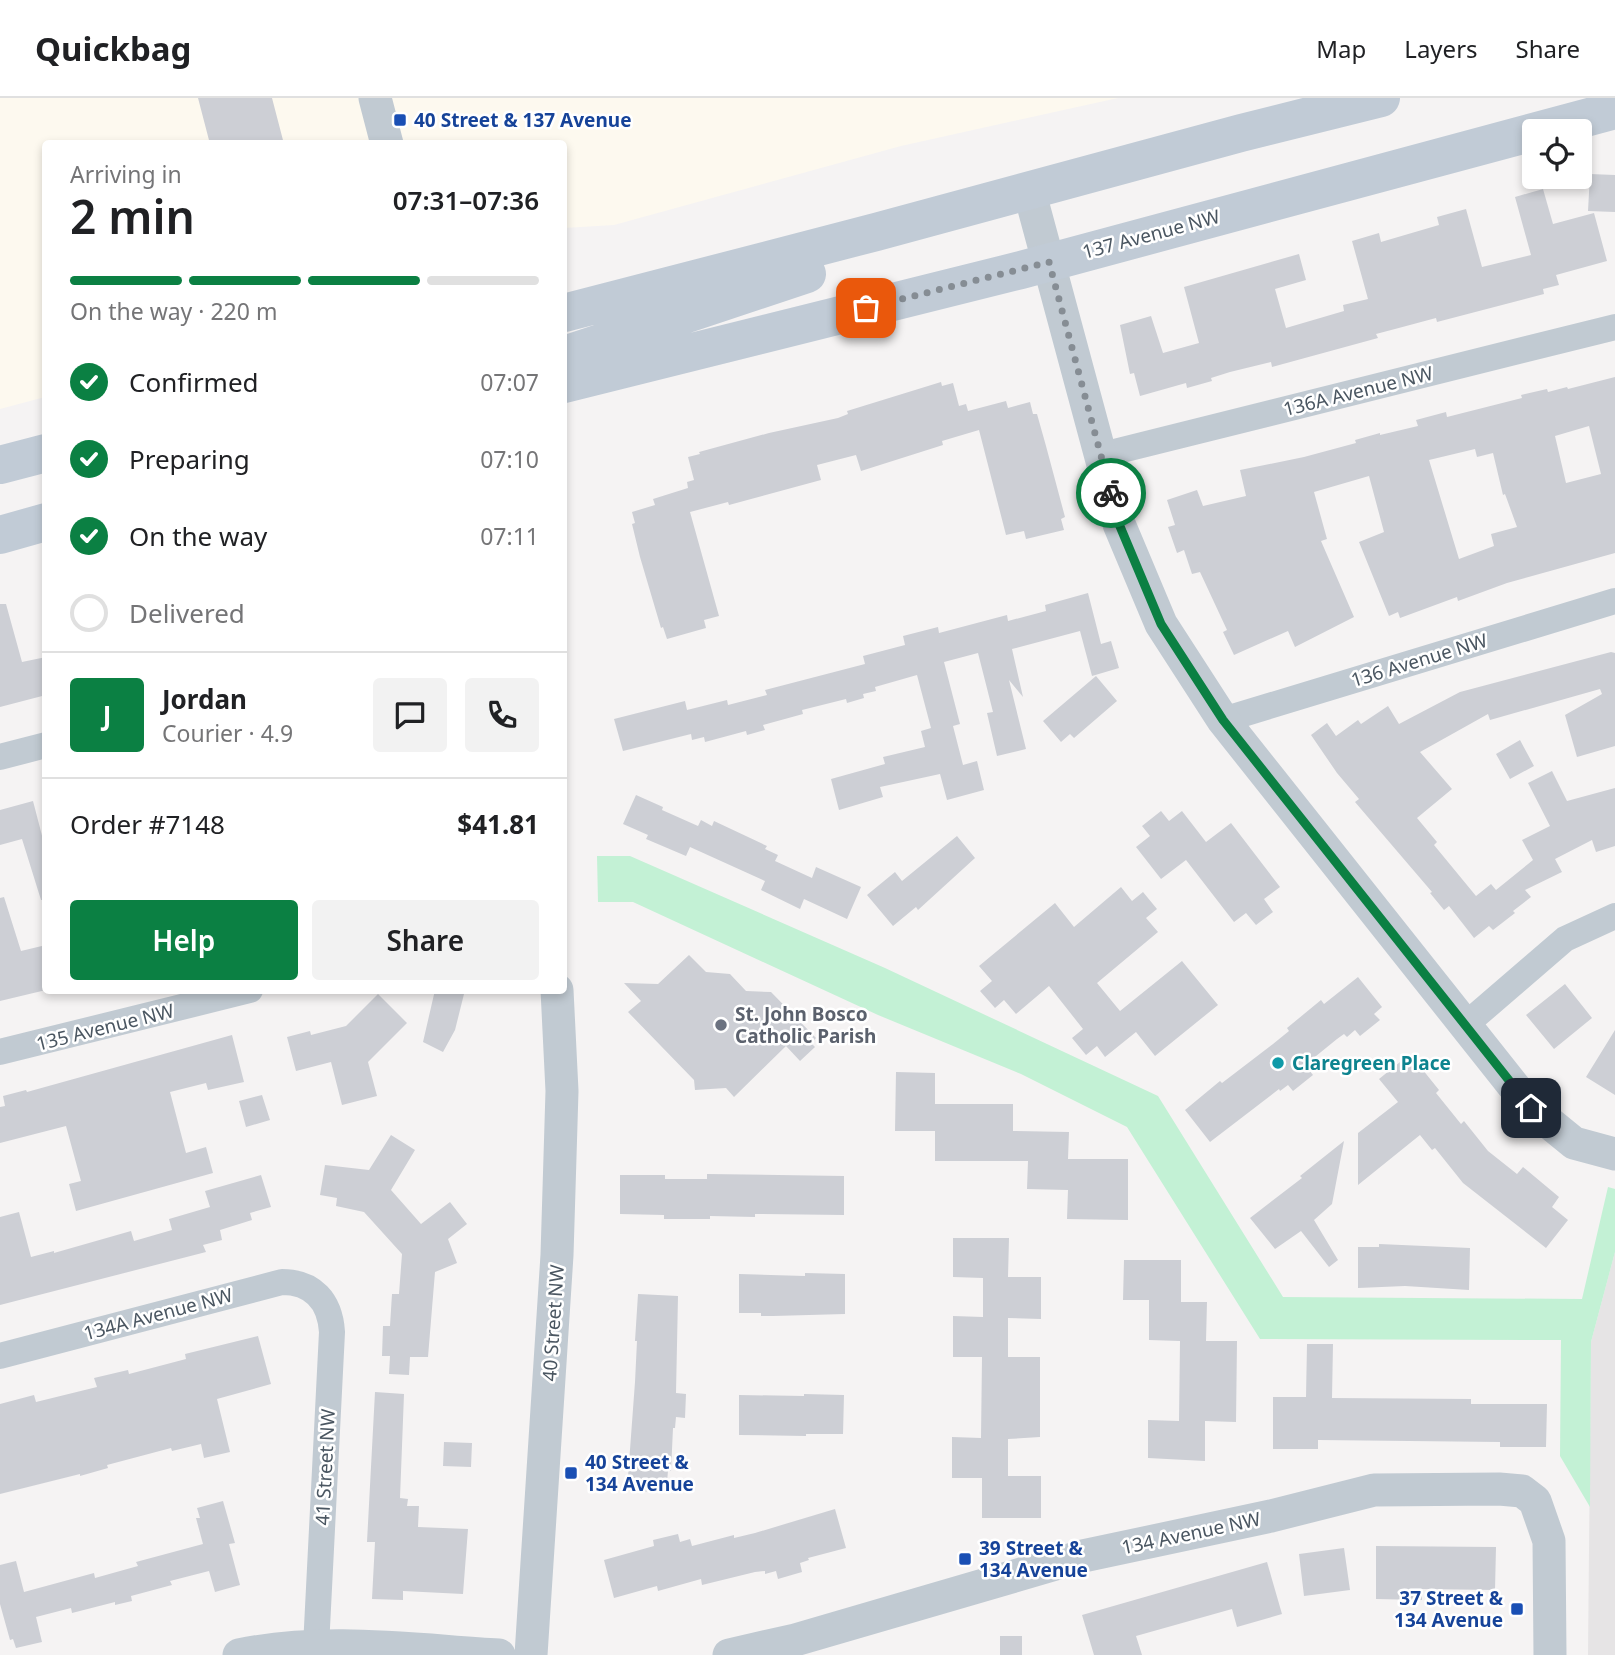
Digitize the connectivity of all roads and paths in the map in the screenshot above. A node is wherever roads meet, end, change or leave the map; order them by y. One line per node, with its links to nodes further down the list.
1 (375, 98): 4 (street)
2 (1381, 98): 5 (main road)
3 (1615, 110): 7 (main road, 137 Avenue NW)
4 (386, 140)
5 (1029, 190): 6 (main road); 7 (street)
6 (852, 239): 8 (main road); 12 (main road)
7 (1049, 262): 13 (main road, 137 Avenue NW); 17 (street)
8 (638, 293): 9 (main road); 10 (main road)
9 (567, 296)
10 (567, 312)
11 (1615, 327): 17 (street, 136A Avenue NW)
12 (567, 354)
13 (607, 372): 14 (main road, 137 Avenue NW); 15 (main road)
14 (567, 383)
15 (567, 402)
16 (42, 454): 18 (main road)
17 (1102, 455): 20 (street)
18 (0, 466)
19 (1615, 601): 20 (street, 136 Avenue NW)
20 (1223, 720): 26 (street)
21 (42, 746): 22 (street)
22 (0, 757)
23 (1615, 916): 26 (street)
24 (234, 994): 27 (street, 135 Avenue NW)
25 (557, 994): 34 (street, 40 Street NW)
26 (1464, 1026): 28 (street)
27 (0, 1052)
28 (1615, 1154)
29 (316, 1291): 30 (street, 134A Avenue NW); 31 (street, 41 Street NW)
30 (0, 1356)
31 (316, 1647): 32 (street); 33 (street)
32 (239, 1655)
33 (499, 1655)
34 (531, 1655)
35 (729, 1655): 36 (street, 134 Avenue NW)
36 (1550, 1655)

